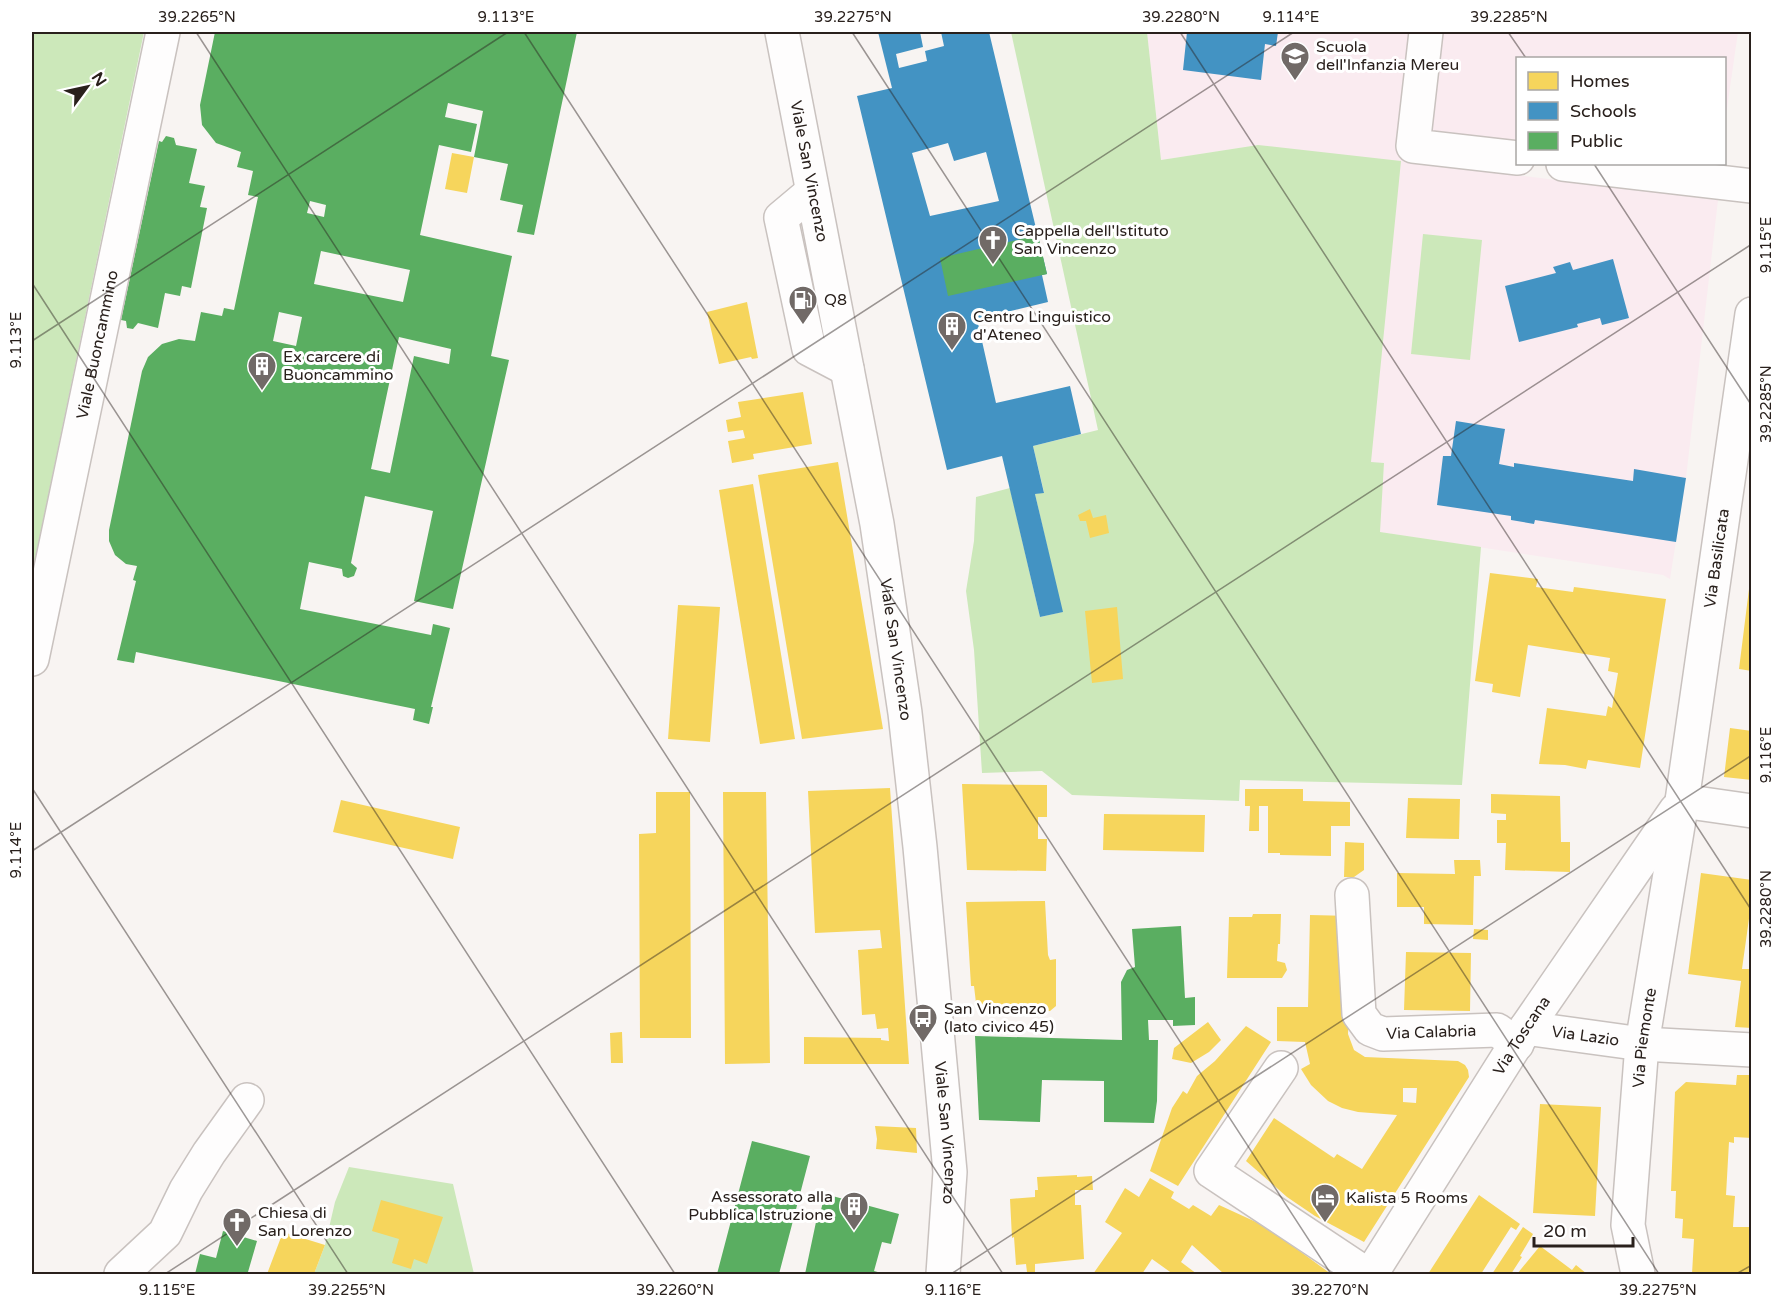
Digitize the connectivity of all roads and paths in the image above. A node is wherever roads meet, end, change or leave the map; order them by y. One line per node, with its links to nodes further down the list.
1 (163, 32): 8 (street, Viale Buoncammino)
2 (782, 32): 18 (street, Viale San Vincenzo)
3 (1426, 32): 4 (street)
4 (1516, 158)
5 (1572, 165): 6 (street)
6 (1752, 186)
7 (1752, 314): 9 (street, Via Basilicata)
8 (32, 659)
9 (1682, 801): 10 (street); 12 (street, Via Toscana); 13 (street, Via Piemonte)
10 (1752, 811)
11 (1352, 895): 12 (street, Via Calabria)
12 (1522, 1036): 13 (street, Via Lazio); 19 (street, Via Toscana)
13 (1642, 1044): 14 (street, Via Lazio); 20 (street, Via Piemonte)
14 (1752, 1050)
15 (1281, 1068): 19 (street)
16 (247, 1100): 17 (street)
17 (121, 1275)
18 (943, 1275)
19 (1369, 1275)
20 (1638, 1275)

